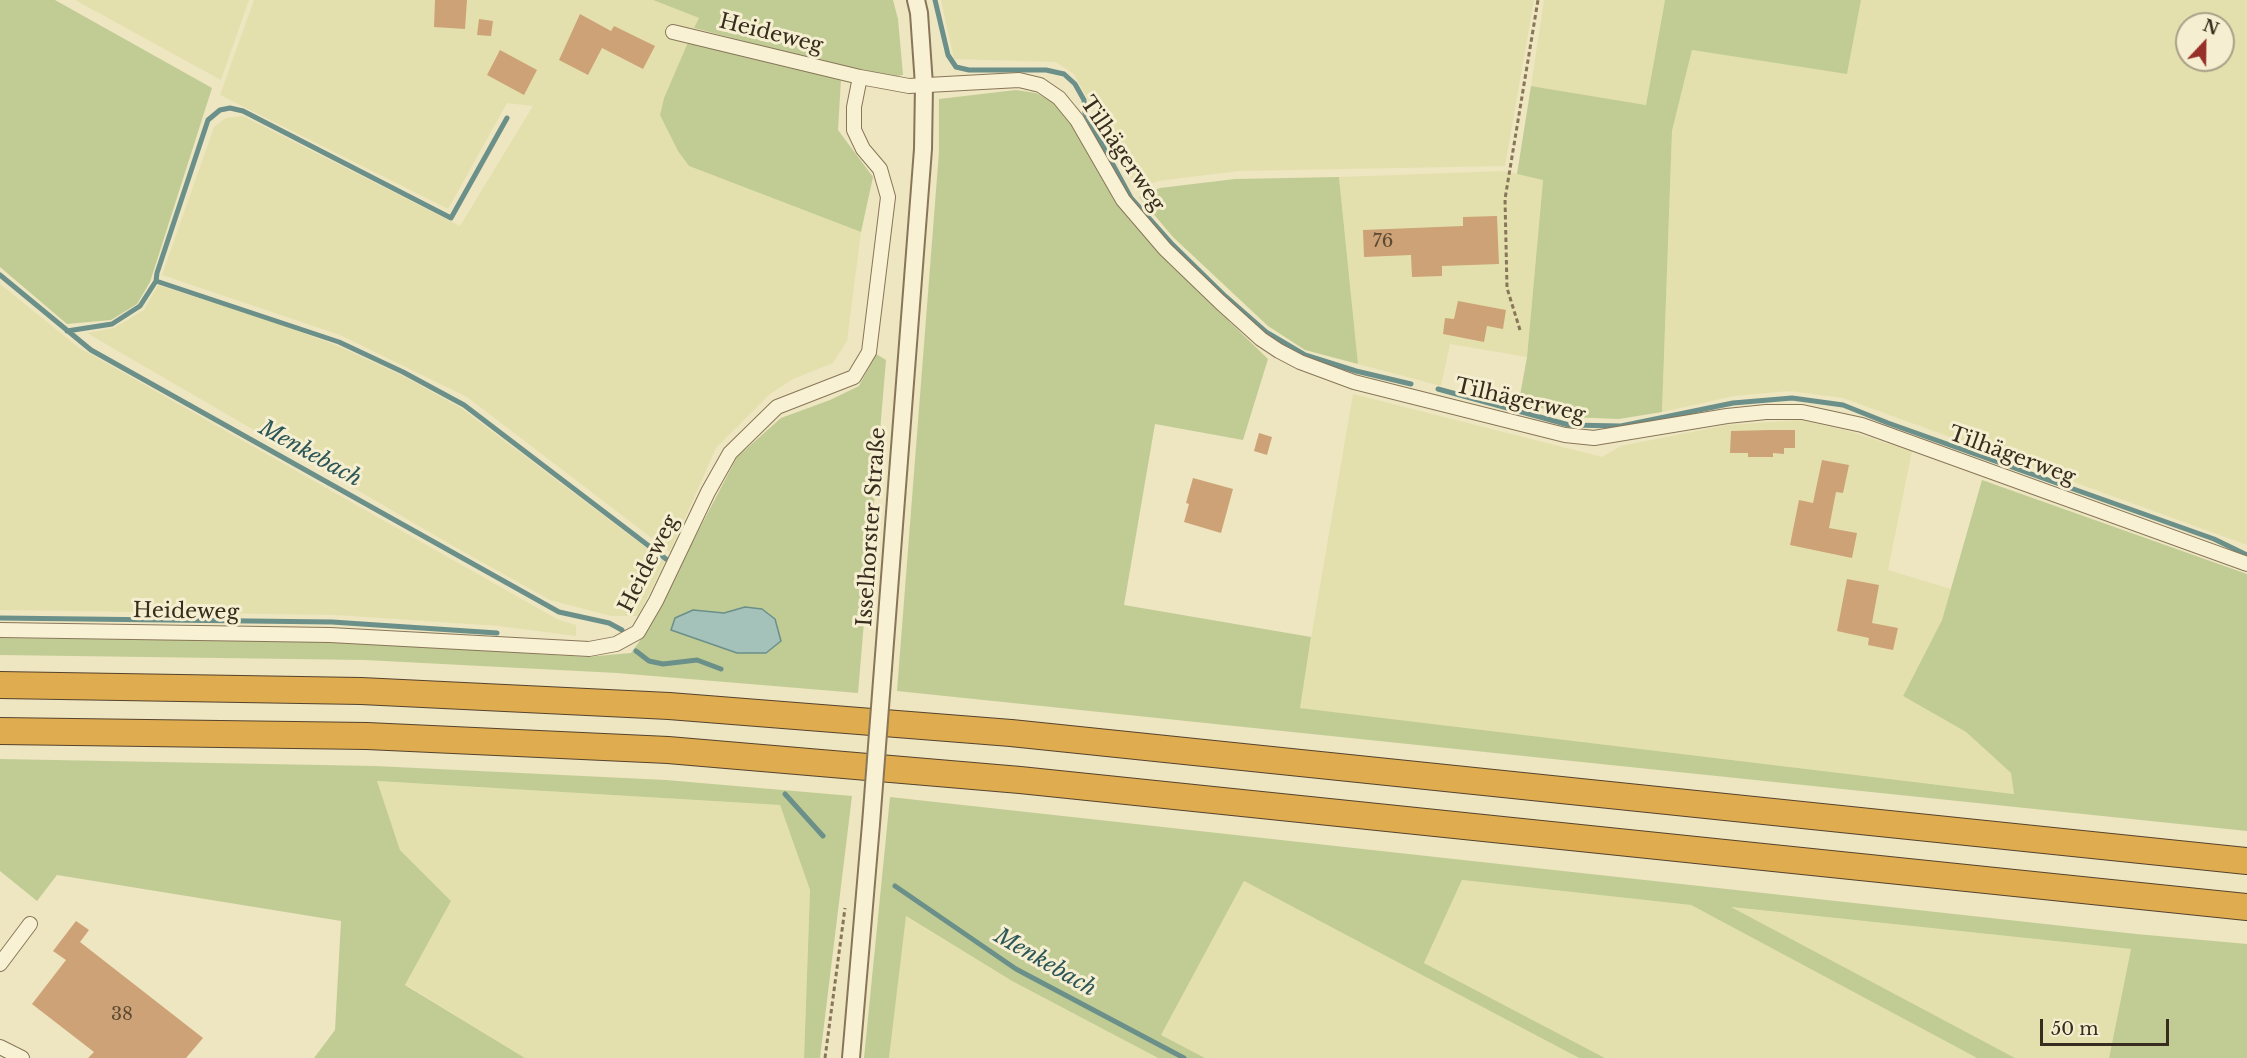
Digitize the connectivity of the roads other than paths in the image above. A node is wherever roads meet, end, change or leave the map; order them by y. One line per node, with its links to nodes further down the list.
1 (916, 0): 4 (street, Isselhorster Straße)
2 (673, 32): 3 (street, Heideweg)
3 (860, 77): 4 (street, Heideweg); 6 (street, Heideweg)
4 (924, 85): 5 (street, Tilhägerweg); 15 (street, Isselhorster Straße, bridge)
5 (2247, 564)
6 (0, 630)
7 (0, 685): 9 (highway)
8 (0, 731): 10 (highway)
9 (2247, 861)
10 (2247, 907)
11 (30, 924): 12 (street)
12 (0, 964)
13 (0, 1047): 14 (street)
14 (22, 1058)
15 (851, 1058)

